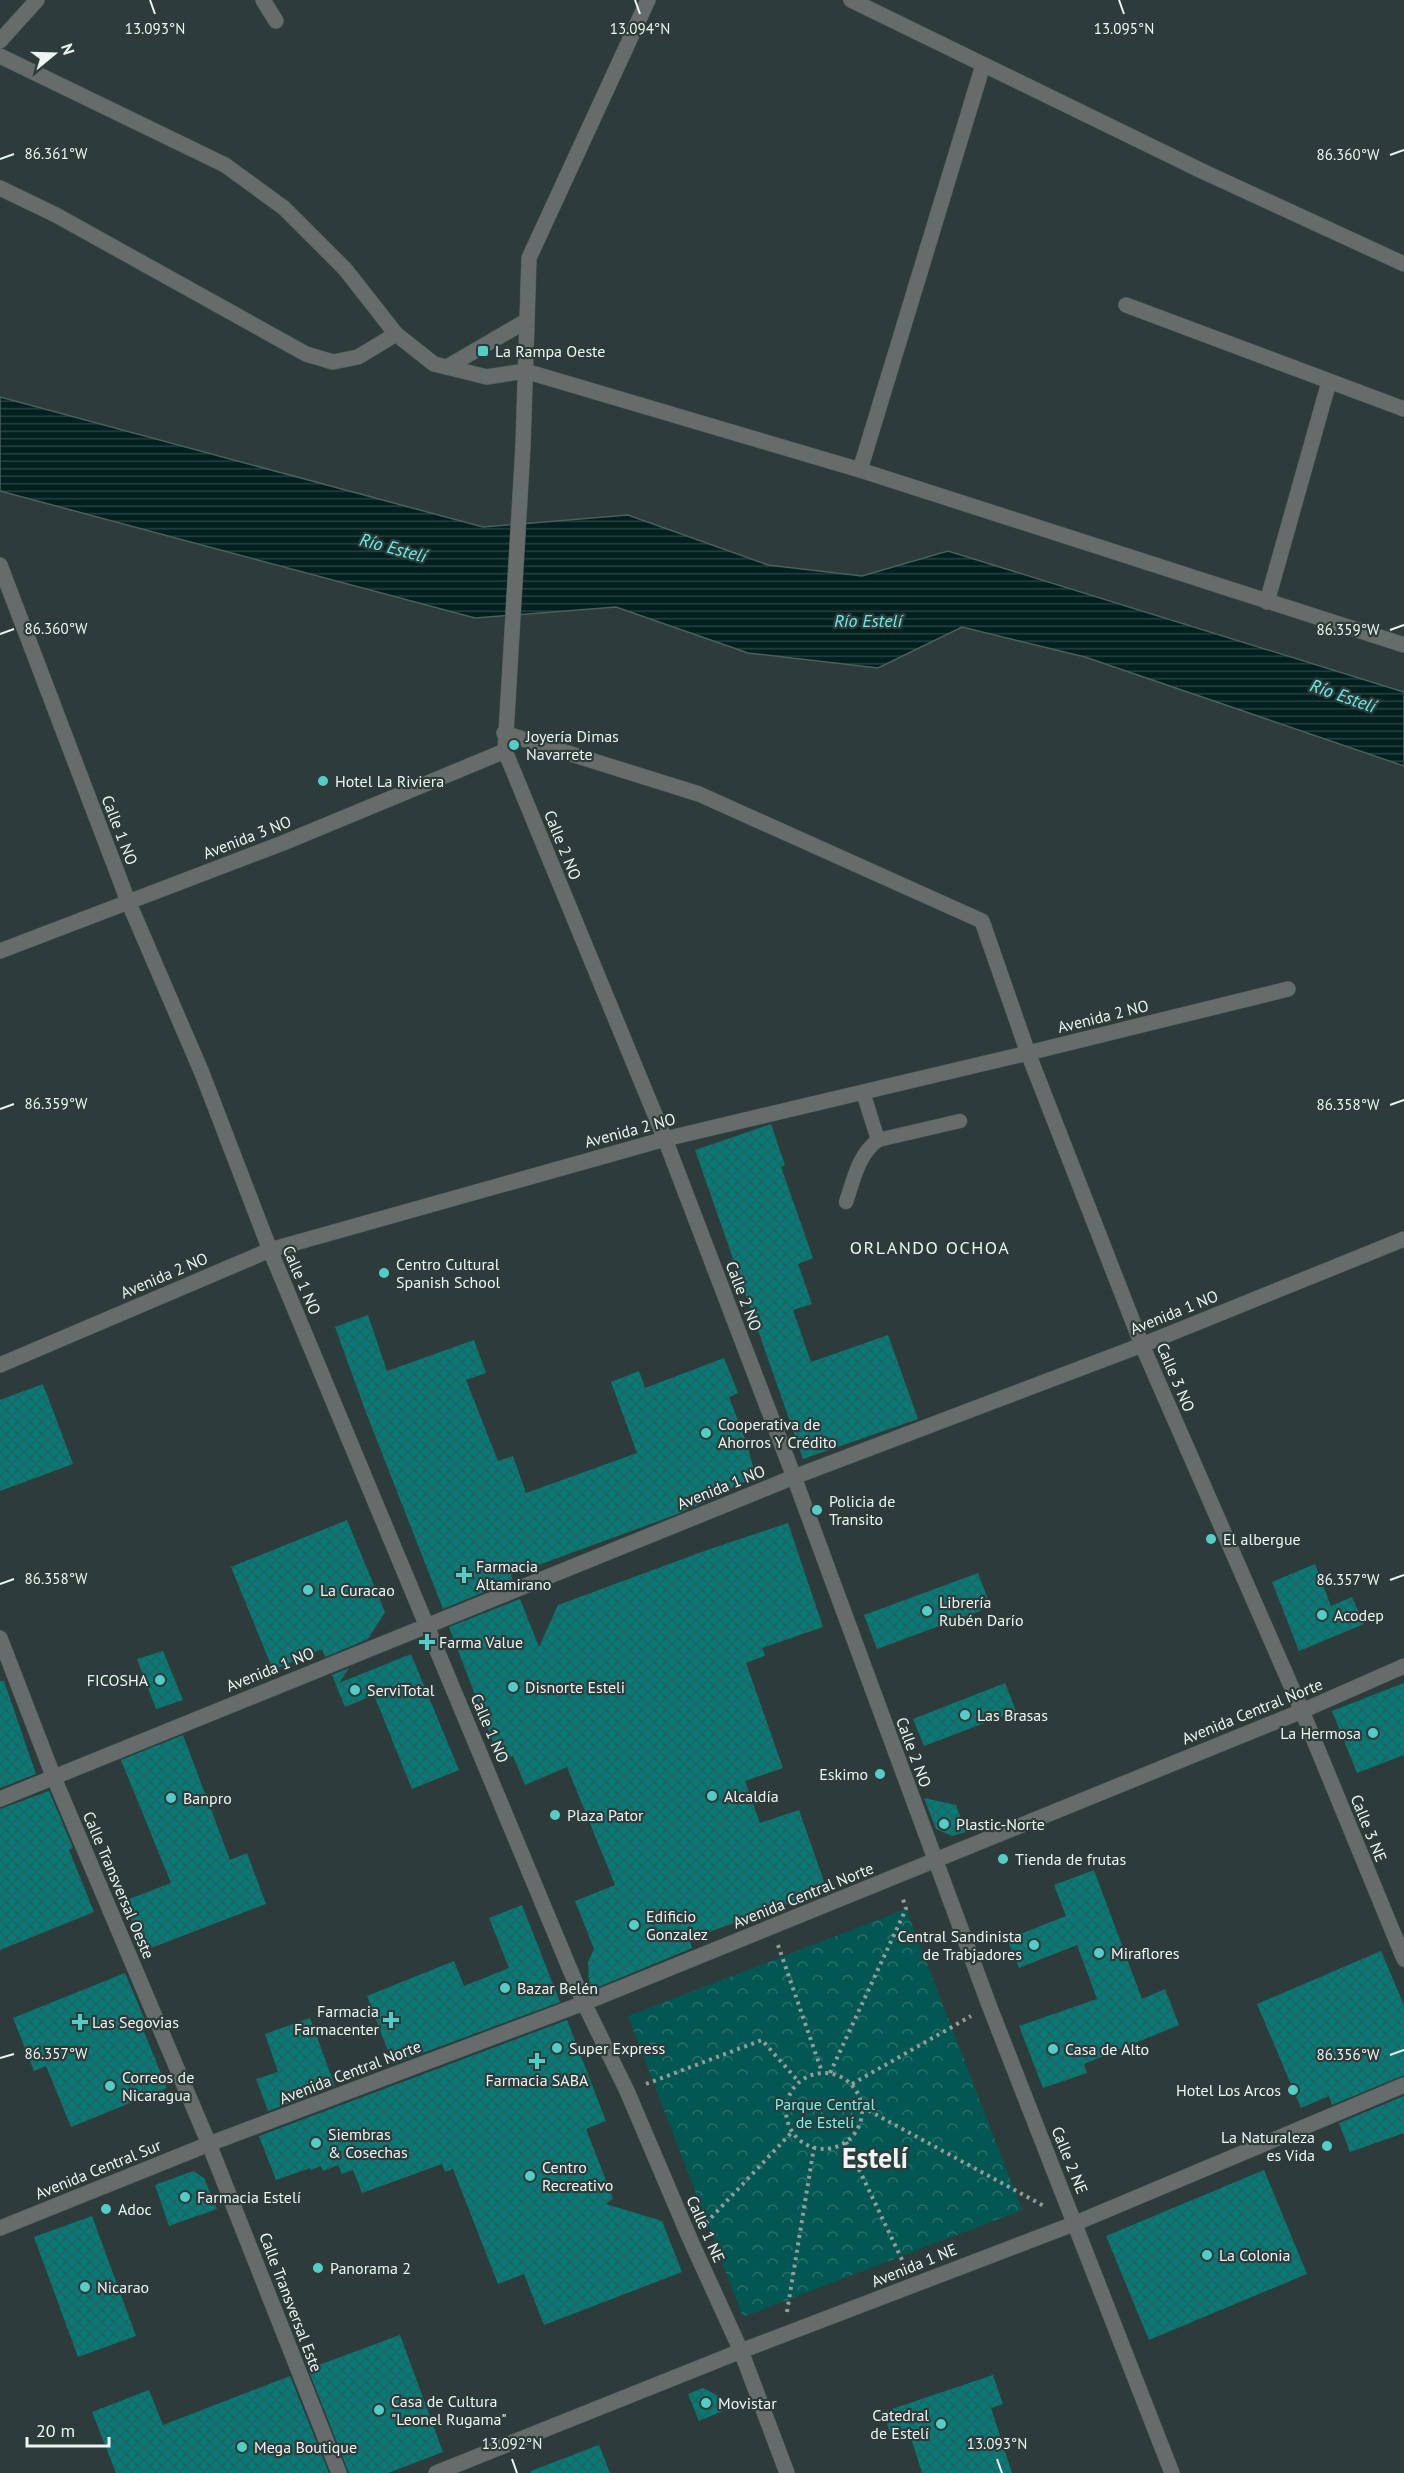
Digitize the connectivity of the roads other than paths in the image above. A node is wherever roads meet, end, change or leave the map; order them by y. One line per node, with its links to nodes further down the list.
1 (37, 0): 6 (street)
2 (263, 0): 5 (street)
3 (648, 0): 12 (street, Calle 2 NO)
4 (851, 0): 8 (street)
5 (276, 21)
6 (0, 41)
7 (0, 56): 13 (street)
8 (983, 65): 10 (street); 18 (street)
9 (0, 188): 13 (street)
10 (1404, 264)
11 (1126, 305): 16 (street)
12 (526, 321): 14 (street); 15 (street, Calle 2 NO)
13 (396, 334): 14 (street)
14 (447, 367): 15 (street)
15 (525, 371): 18 (street); 22 (street, Calle 2 NO)
16 (1329, 382): 17 (street); 20 (street)
17 (1404, 409)
18 (860, 470): 20 (street)
19 (0, 565): 24 (street, Calle 1 NO)
20 (1267, 602): 21 (street)
21 (1404, 645)
22 (504, 733): 23 (street, Calle 2 NO); 27 (street, Calle 3 NO)
23 (505, 752): 24 (street, Avenida 3 NO); 30 (street, Calle 2 NO)
24 (128, 902): 25 (street, Avenida 3 NO); 34 (street, Calle 1 NO)
25 (0, 951)
26 (1288, 989): 27 (street, Avenida 2 NO)
27 (1028, 1053): 28 (street, Avenida 2 NO); 35 (street, Calle 3 NO)
28 (863, 1092): 30 (street, Avenida 2 NO); 31 (lane)
29 (960, 1121): 31 (lane)
30 (665, 1139): 34 (street, Avenida 2 NO); 37 (street, Calle 2 NO)
31 (878, 1140): 32 (lane)
32 (846, 1202)
33 (1404, 1239): 35 (street, Avenida 1 NO)
34 (270, 1250): 36 (street, Avenida 2 NO); 38 (street, Calle 1 NO)
35 (1142, 1345): 37 (street, Avenida 1 NO); 41 (street, Calle 3 NO)
36 (0, 1365)
37 (794, 1477): 38 (street, Avenida 1 NO); 44 (street, Calle 2 NO)
38 (428, 1624): 42 (street, Avenida 1 NO); 46 (street, Calle 1 NO)
39 (0, 1638): 42 (street, Calle Transversal Oeste)
40 (1404, 1666): 41 (street, Avenida Central Norte)
41 (1302, 1711): 44 (street, Avenida Central Norte); 45 (street, Calle 3 NE)
42 (54, 1778): 43 (street, Avenida 1 NO); 48 (street, Calle Transversal Oeste)
43 (0, 1799)
44 (934, 1860): 46 (street, Avenida Central Norte); 49 (street, Calle 2 NE)
45 (1404, 1959)
46 (584, 2003): 48 (street, Avenida Central Norte); 51 (street, Calle 1 NE)
47 (1404, 2085): 49 (street, Avenida 1 NE)
48 (209, 2144): 50 (street, Avenida Central Sur); 52 (street, Calle Transversal Este)
49 (1076, 2223): 51 (street, Avenida 1 NE); 55 (street, Calle 2 NE)
50 (0, 2228)
51 (741, 2351): 53 (street, Avenida 1 NE); 54 (street, Calle 1 NE)
52 (339, 2473)
53 (436, 2473)
54 (786, 2473)
55 (1172, 2473)

